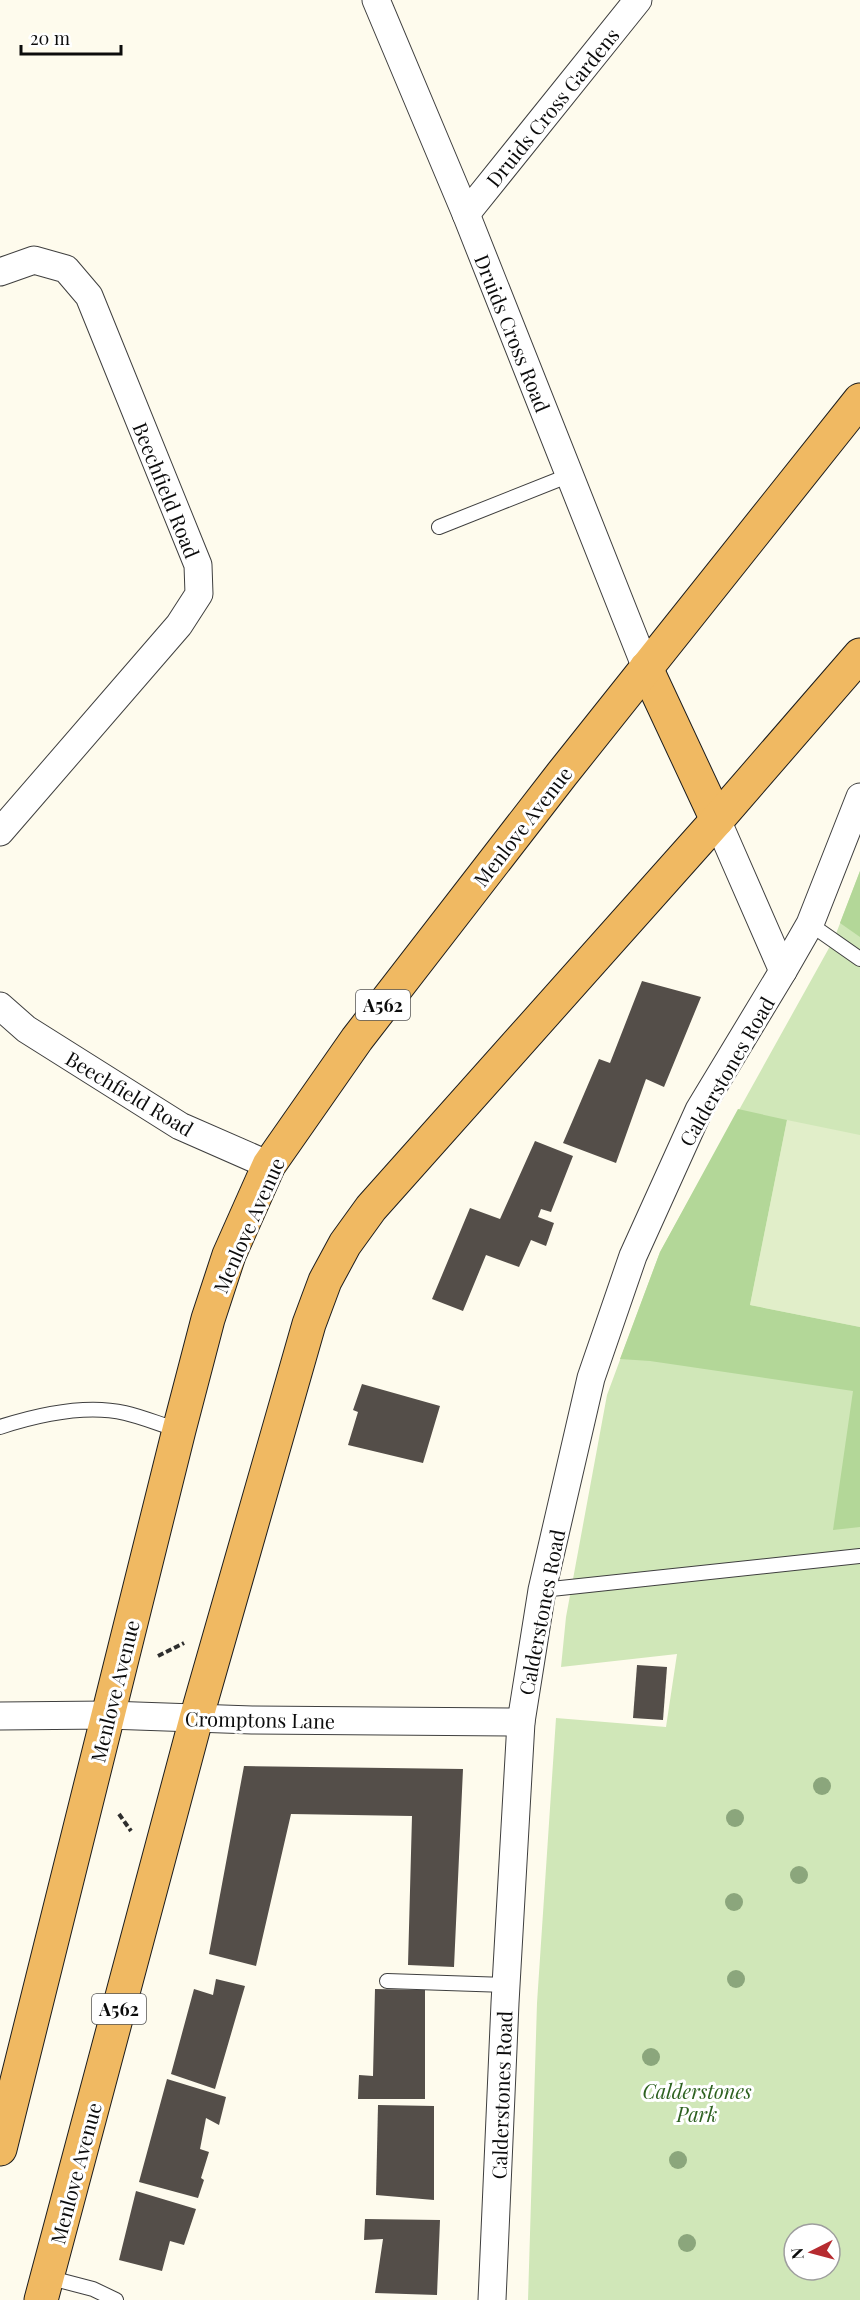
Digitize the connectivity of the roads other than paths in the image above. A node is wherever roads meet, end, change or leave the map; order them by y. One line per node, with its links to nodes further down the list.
1 (376, 0): 3 (street, Druids Cross Road)
2 (638, 0): 3 (street, Druids Cross Gardens)
3 (466, 214): 6 (street, Druids Cross Road)
4 (0, 272): 12 (street, Beechfield Road)
5 (860, 400): 9 (highway, Menlove Avenue / A562)
6 (570, 475): 7 (lane); 9 (street, Druids Cross Road)
7 (439, 527)
8 (860, 655): 11 (highway, Menlove Avenue / A562)
9 (646, 669): 11 (highway); 17 (highway, Menlove Avenue / A562)
10 (860, 797): 13 (street, Calderstones Road)
11 (717, 820): 15 (street); 24 (highway, Menlove Avenue / A562)
12 (0, 832)
13 (810, 924): 14 (lane); 15 (street, Calderstones Road)
14 (860, 959)
15 (783, 971): 21 (street, Calderstones Road)
16 (0, 1006): 17 (street, Beechfield Road)
17 (269, 1165): 19 (highway, Menlove Avenue / A562)
18 (0, 1427): 19 (lane)
19 (179, 1430): 22 (highway, Menlove Avenue / A562)
20 (860, 1556): 21 (lane)
21 (542, 1590): 25 (street, Calderstones Road)
22 (108, 1715): 23 (street, Cromptons Lane); 24 (street, Cromptons Lane); 28 (highway, Menlove Avenue / A562)
23 (0, 1716)
24 (196, 1719): 25 (street, Cromptons Lane); 29 (highway, Menlove Avenue / A562)
25 (521, 1722): 27 (street, Calderstones Road)
26 (387, 1980): 27 (lane)
27 (506, 1985): 31 (street, Calderstones Road)
28 (0, 2149)
29 (44, 2288): 30 (lane)
30 (116, 2300)
31 (492, 2300)

